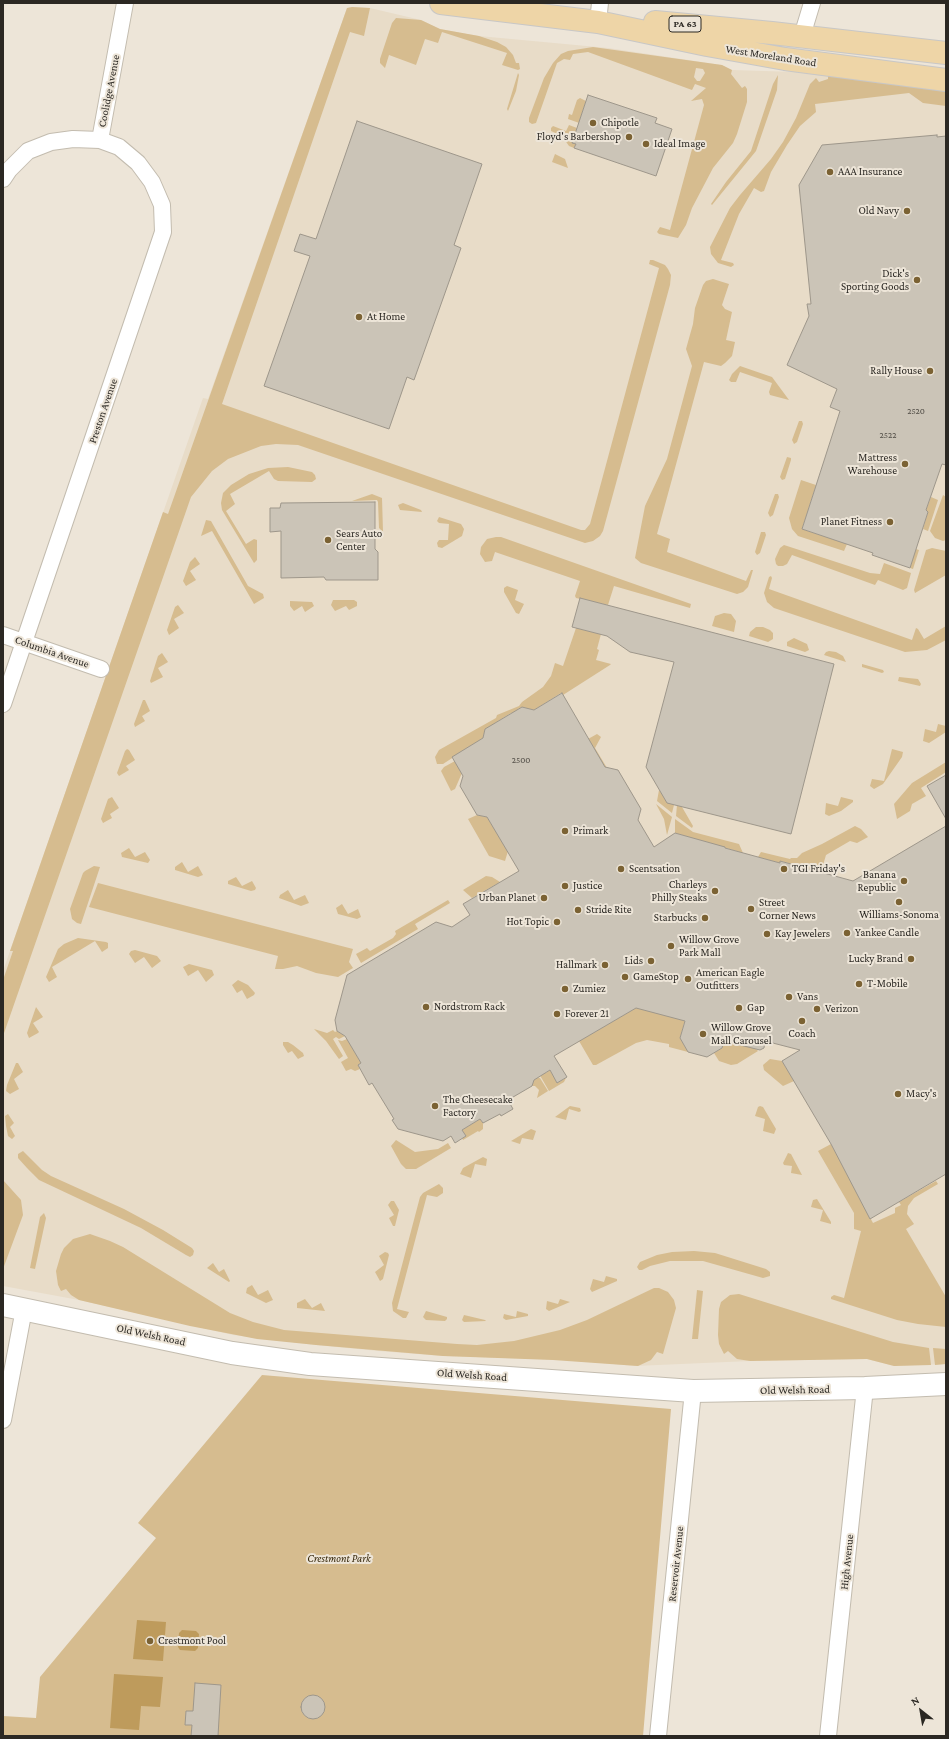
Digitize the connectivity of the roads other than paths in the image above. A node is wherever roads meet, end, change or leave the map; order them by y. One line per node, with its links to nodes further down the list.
1 (126, 3): 8 (street, Coolidge Avenue)
2 (441, 3): 4 (main road, West Moreland Road / PA 63)
3 (812, 3): 5 (street)
4 (599, 13): 5 (main road, West Moreland Road / PA 63); 7 (main road, West Moreland Road / PA 63)
5 (802, 36): 6 (main road, West Moreland Road / PA 63)
6 (946, 53)
7 (946, 80)
8 (100, 140): 9 (street, Coolidge Avenue); 11 (street, Preston Avenue)
9 (3, 179)
10 (3, 635): 11 (street, Columbia Avenue)
11 (24, 643): 12 (street, Columbia Avenue); 13 (street, Preston Avenue)
12 (101, 670)
13 (3, 704)
14 (3, 1305): 15 (street, Old Welsh Road)
15 (24, 1309): 18 (street, Old Welsh Road); 19 (street)
16 (946, 1384): 17 (street, Old Welsh Road)
17 (865, 1388): 18 (street, Old Welsh Road); 21 (street, High Avenue)
18 (693, 1392): 20 (street, Reservoir Avenue)
19 (3, 1420)
20 (658, 1736)
21 (828, 1736)

